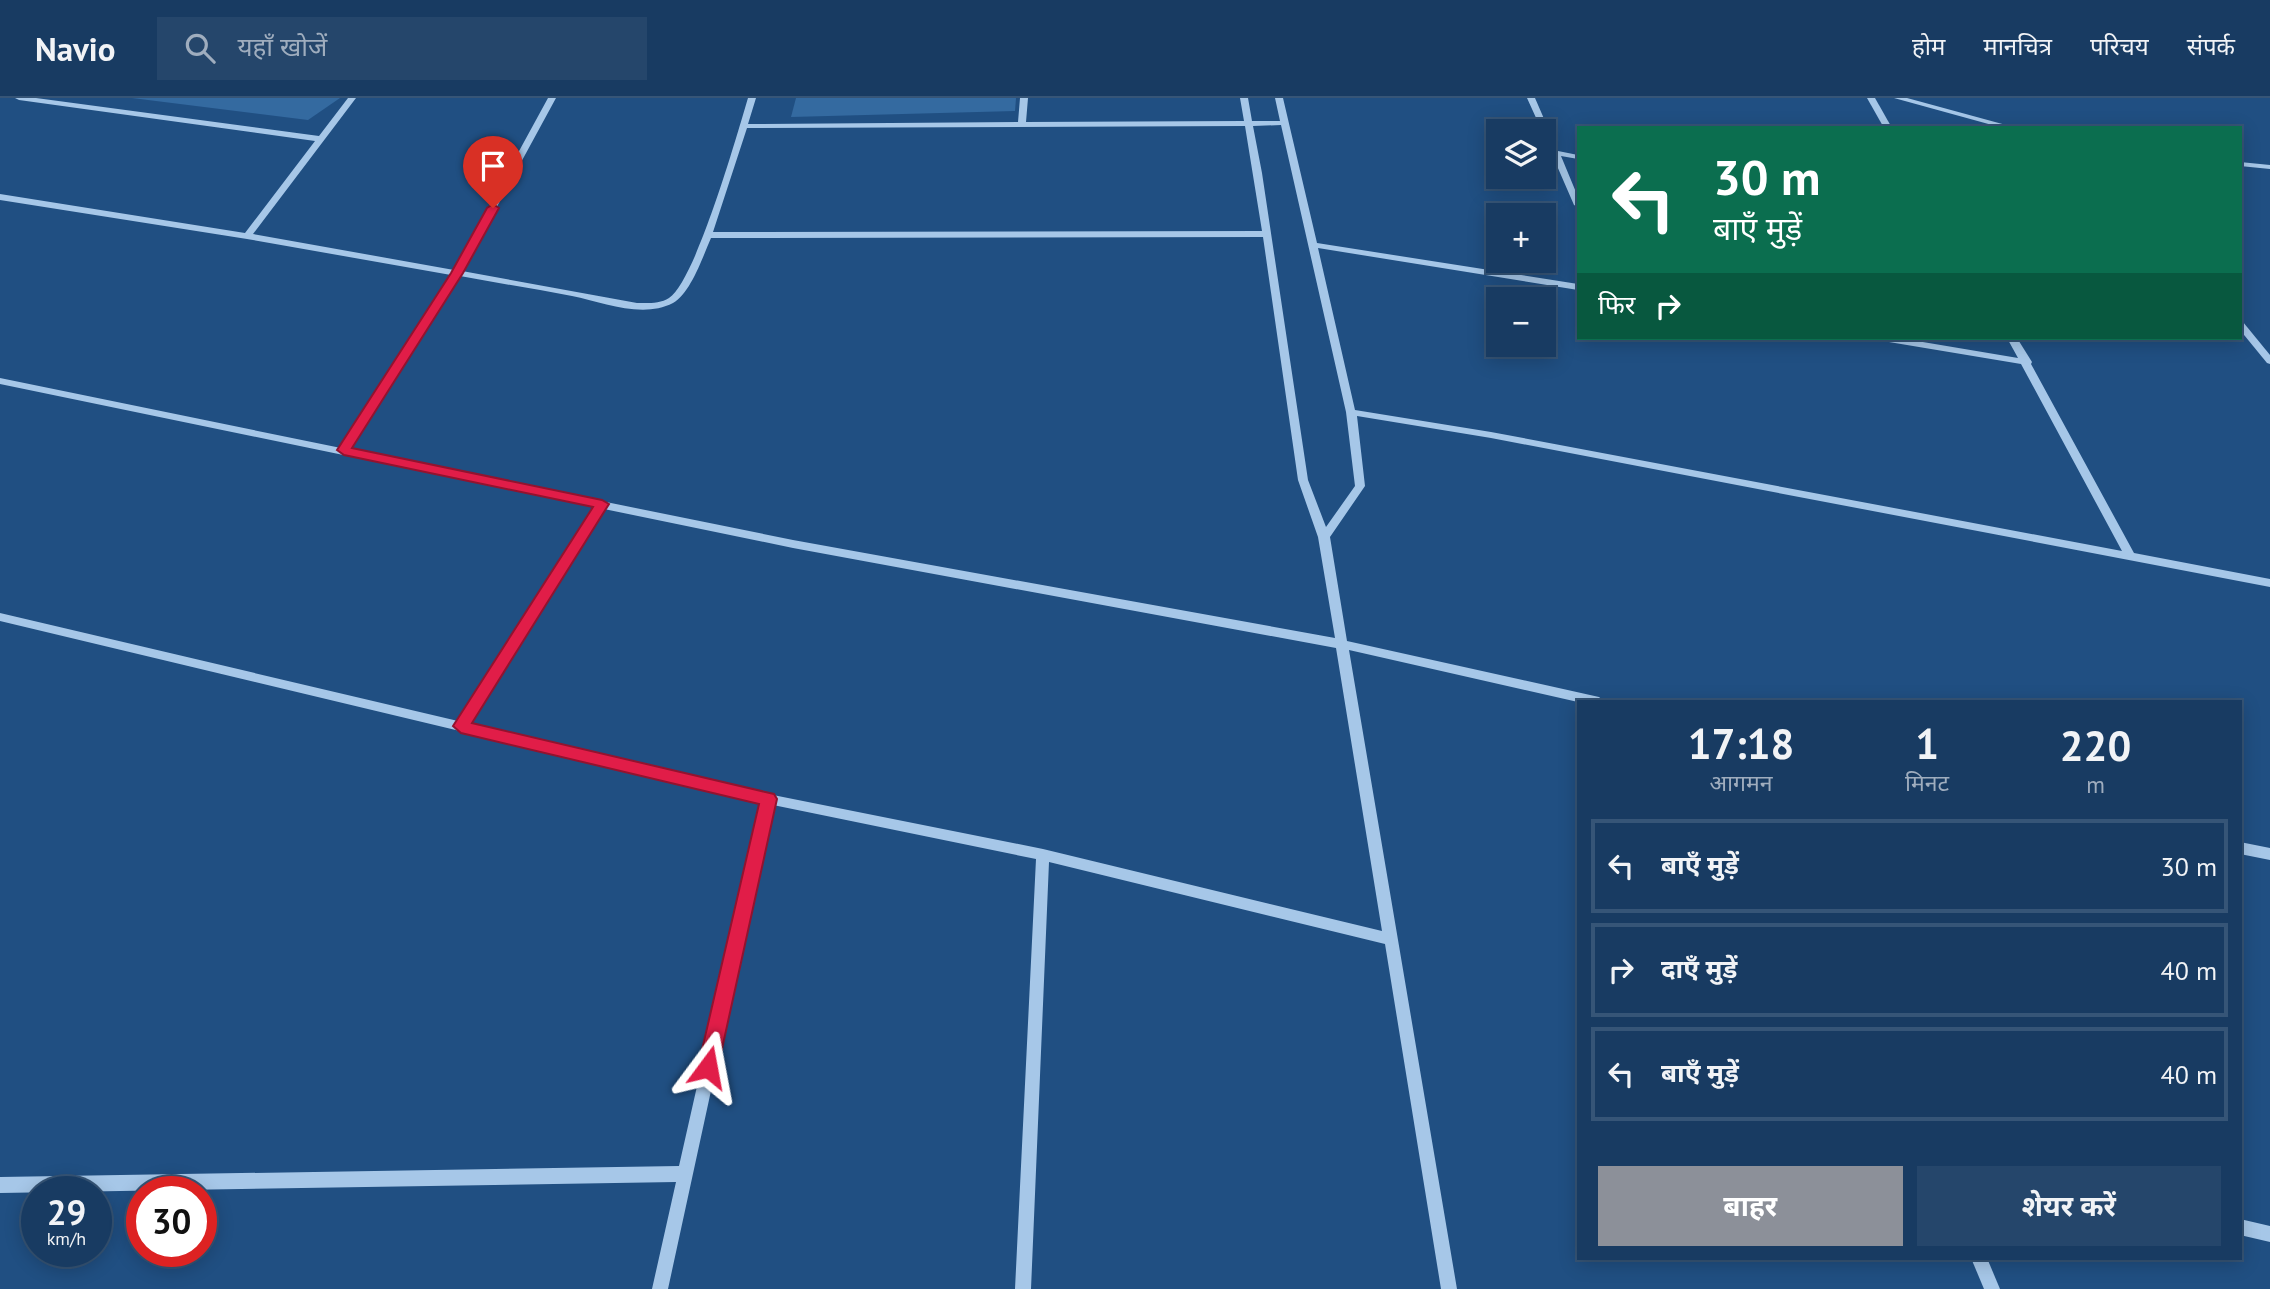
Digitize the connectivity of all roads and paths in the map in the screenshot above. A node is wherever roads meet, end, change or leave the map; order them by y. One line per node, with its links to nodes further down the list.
1 (19, 98): 17 (street)
2 (352, 98): 17 (street)
3 (552, 98): 28 (street)
4 (752, 98): 14 (street)
5 (1024, 98): 13 (street)
6 (1244, 98): 11 (street)
7 (1279, 98): 12 (street)
8 (1531, 98): 18 (street)
9 (1871, 98): 15 (street)
10 (1898, 98): 16 (street)
11 (1248, 123): 12 (street); 13 (street); 24 (street)
12 (1285, 123): 27 (street)
13 (1022, 124): 14 (street)
14 (743, 126): 25 (street)
15 (1887, 126)
16 (2005, 126)
17 (321, 139): 26 (street)
18 (1557, 153): 19 (street); 23 (street)
19 (1577, 157)
20 (2242, 164): 21 (street)
21 (2270, 167)
22 (0, 197): 26 (street)
23 (1577, 203)
24 (1267, 234): 25 (street); 39 (street)
25 (707, 235): 28 (street)
26 (247, 236): 28 (street)
27 (1315, 245): 29 (street); 36 (street)
28 (457, 273): 37 (street)
29 (1577, 287)
30 (2242, 326): 33 (street)
31 (1895, 340): 34 (street)
32 (2013, 340): 34 (street)
33 (2270, 361)
34 (2027, 362): 40 (street)
35 (0, 381): 37 (street)
36 (1351, 412): 39 (street); 40 (street)
37 (344, 450): 38 (street)
38 (602, 504): 43 (street); 45 (street)
39 (1324, 537): 43 (street)
40 (2130, 556): 41 (street)
41 (2270, 583)
42 (0, 617): 45 (street)
43 (1341, 644): 44 (street); 50 (street)
44 (1590, 700)
45 (461, 726): 46 (street)
46 (768, 799): 49 (street); 51 (street)
47 (2242, 848): 48 (street)
48 (2270, 854)
49 (1043, 855): 50 (street); 57 (street)
50 (1390, 939): 58 (street)
51 (684, 1174): 52 (street); 56 (street)
52 (0, 1185)
53 (2242, 1227): 54 (street)
54 (2270, 1234)
55 (1980, 1260): 59 (street)
56 (660, 1289)
57 (1023, 1289)
58 (1448, 1289)
59 (1992, 1289)

